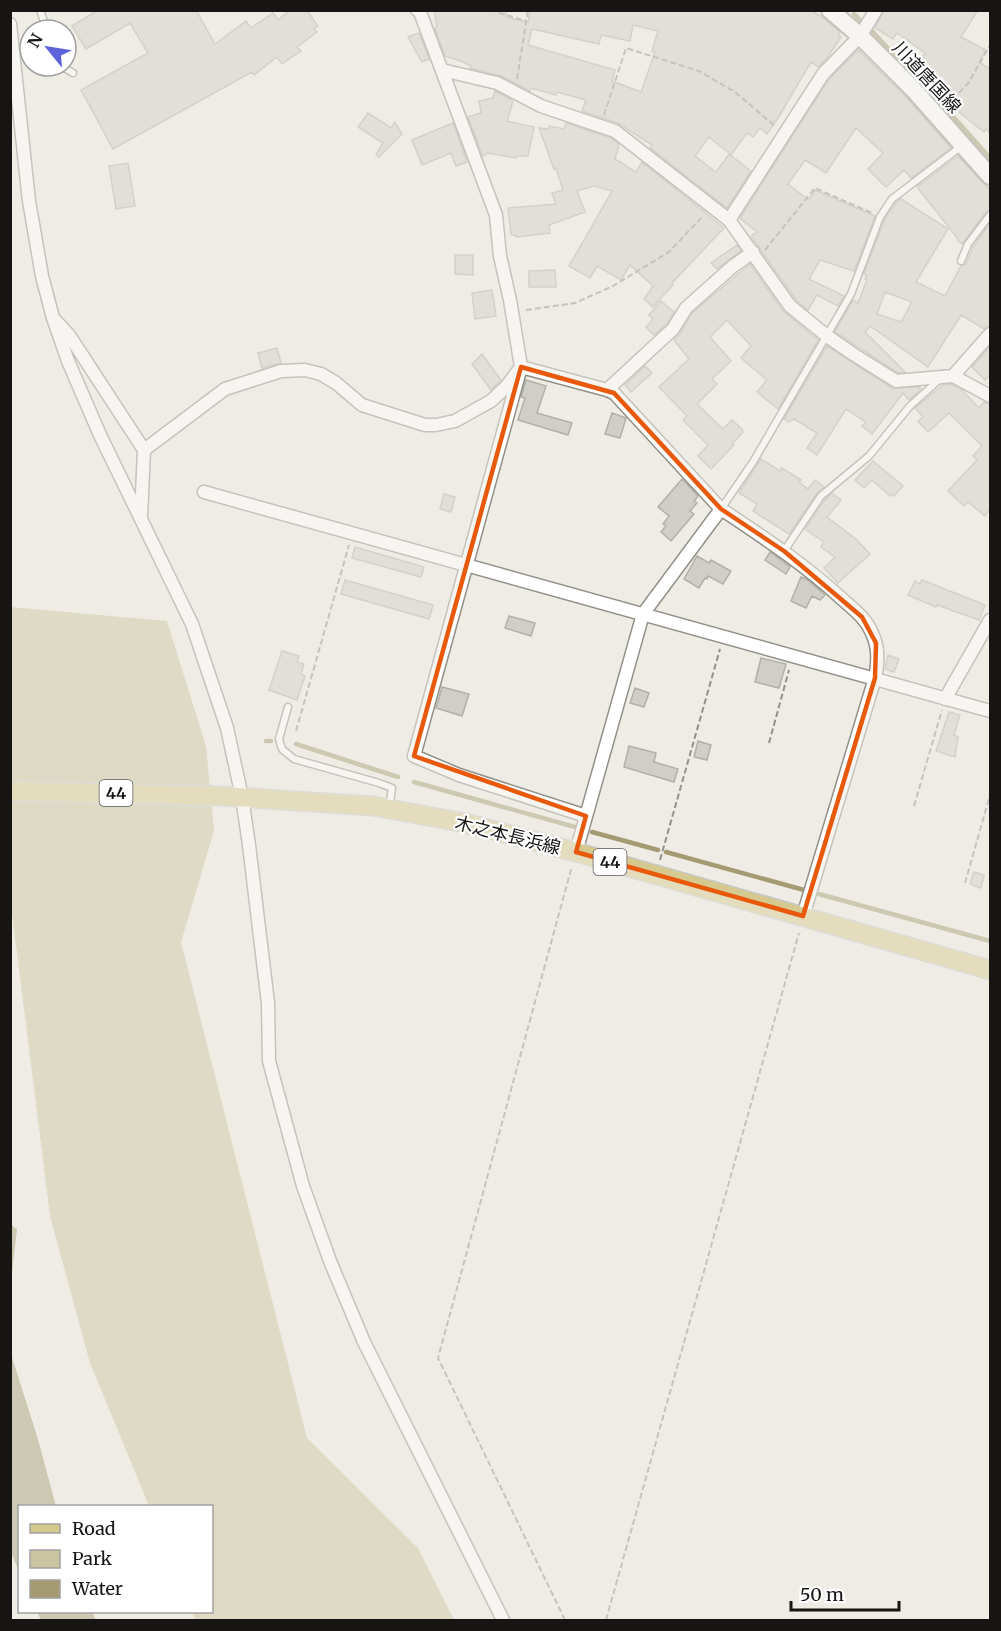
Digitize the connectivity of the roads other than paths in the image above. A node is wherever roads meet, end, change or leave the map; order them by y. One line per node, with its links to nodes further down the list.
1 (417, 10): 6 (street)
2 (830, 10): 5 (main road, 川道唐国線)
3 (876, 10): 5 (street)
4 (10, 24): 13 (street)
5 (860, 36): 7 (main road, 川道唐国線); 10 (street)
6 (442, 70): 10 (street); 16 (street)
7 (963, 145): 8 (main road, 川道唐国線); 15 (lane)
8 (990, 176)
9 (990, 215): 12 (lane)
10 (729, 220): 11 (street)
11 (755, 256): 15 (street); 18 (street)
12 (961, 261)
13 (53, 318): 20 (street); 23 (street)
14 (990, 334): 17 (street)
15 (827, 336): 17 (street); 22 (lane)
16 (521, 367): 18 (street); 20 (street); 25 (street)
17 (947, 377): 19 (street); 24 (lane)
18 (607, 390): 22 (street)
19 (990, 396)
20 (144, 450): 23 (street)
21 (204, 492): 25 (street)
22 (721, 509): 24 (street); 26 (street)
23 (141, 521): 33 (street)
24 (784, 551): 28 (street)
25 (467, 565): 26 (street); 35 (street)
26 (643, 614): 28 (street); 35 (street)
27 (990, 620): 29 (street)
28 (875, 678): 29 (street); 37 (street)
29 (945, 699): 31 (street)
30 (288, 707): 34 (lane)
31 (990, 711)
32 (10, 791): 33 (main road, 木之本長浜線 / 44)
33 (242, 797): 34 (main road, 木之本長浜線 / 44); 39 (street)
34 (389, 809): 36 (main road, 木之本長浜線 / 44)
35 (586, 816): 36 (street)
36 (576, 852): 37 (main road, 木之本長浜線 / 44)
37 (803, 916): 38 (main road, 木之本長浜線 / 44)
38 (990, 970)
39 (503, 1620)

